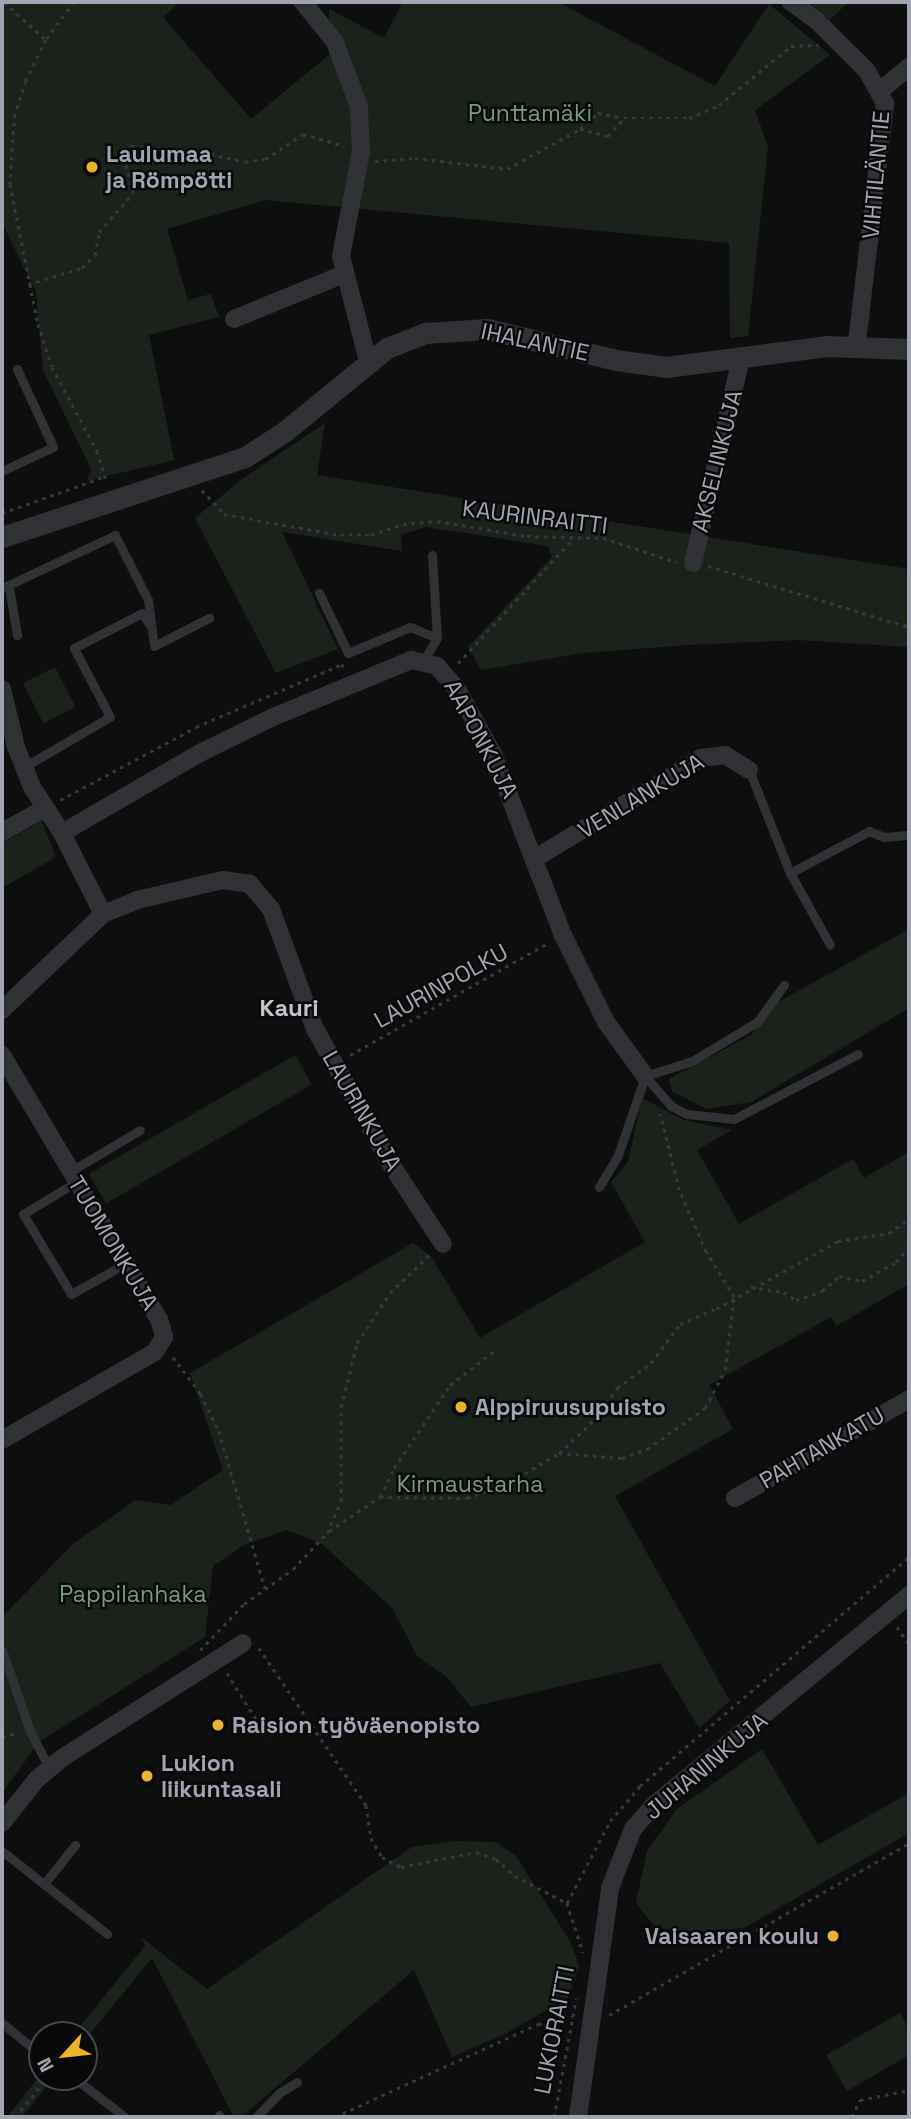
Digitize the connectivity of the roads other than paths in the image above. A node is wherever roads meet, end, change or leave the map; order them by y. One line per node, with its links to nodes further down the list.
1 (303, 2): 5 (street)
2 (791, 2): 4 (street, VIHTILÄNTIE)
3 (909, 67): 4 (street)
4 (880, 91): 7 (street, VIHTILÄNTIE)
5 (344, 274): 6 (street); 10 (street)
6 (234, 319)
7 (857, 344): 8 (street, IHALANTIE); 9 (street, IHALANTIE)
8 (909, 349)
9 (741, 358): 10 (street, IHALANTIE); 15 (street, AKSELINKUJA)
10 (368, 361): 13 (street, IHALANTIE)
11 (17, 369): 12 (lane)
12 (2, 471)
13 (2, 537)
14 (432, 555): 21 (lane)
15 (693, 563)
16 (5, 587): 19 (lane); 20 (lane)
17 (319, 593): 21 (lane)
18 (209, 618): 19 (lane)
19 (152, 628): 24 (lane)
20 (17, 635)
21 (437, 638): 22 (lane)
22 (424, 660): 28 (street, AAPONKUJA); 30 (street, AAPONKUJA)
23 (2, 689): 24 (street)
24 (24, 766): 26 (street)
25 (750, 770): 30 (street, VENLANKUJA); 31 (lane)
26 (44, 809): 27 (street); 28 (street)
27 (2, 832)
28 (62, 833): 32 (street)
29 (909, 835): 31 (lane)
30 (534, 859): 38 (street, AAPONKUJA)
31 (790, 873): 33 (lane)
32 (103, 914): 35 (street); 42 (street, LAURINKUJA)
33 (830, 945)
34 (784, 985): 38 (lane)
35 (2, 1010)
36 (858, 1054): 38 (lane)
37 (2, 1055): 40 (street, TUOMONKUJA)
38 (645, 1076): 41 (lane)
39 (140, 1130): 40 (lane)
40 (72, 1177): 43 (street, TUOMONKUJA); 43 (lane)
41 (599, 1187)
42 (443, 1244)
43 (125, 1264): 45 (street, TUOMONKUJA)
44 (909, 1399): 46 (street, PAHTANKATU)
45 (2, 1440)
46 (735, 1498)
47 (909, 1595): 62 (street, JUHANINKUJA)
48 (244, 1640): 50 (street)
49 (2, 1650): 50 (lane)
50 (49, 1768): 51 (street)
51 (2, 1823)
52 (75, 1845): 54 (lane)
53 (2, 1851): 54 (lane)
54 (44, 1884): 55 (lane)
55 (107, 1934)
56 (2, 2023): 57 (lane)
57 (28, 2044)
58 (297, 2082): 61 (lane)
59 (91, 2091): 60 (lane)
60 (125, 2117)
61 (256, 2117)
62 (578, 2117)

